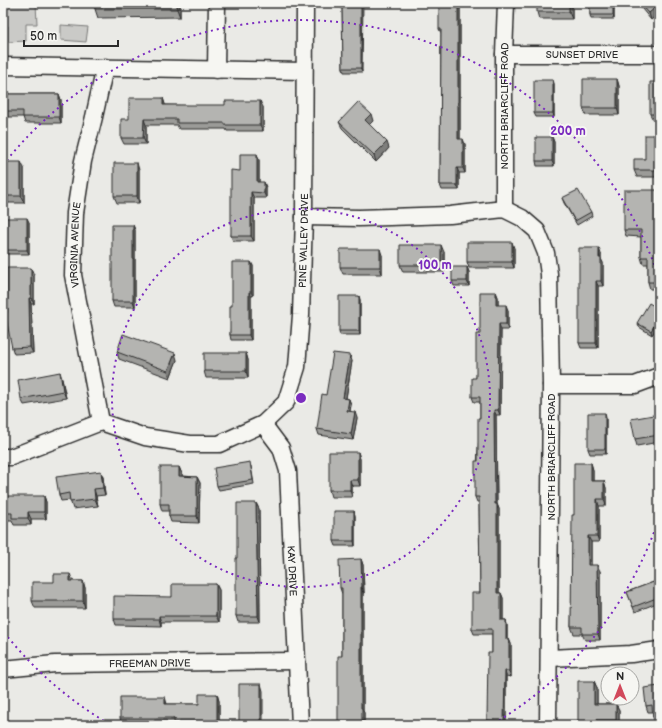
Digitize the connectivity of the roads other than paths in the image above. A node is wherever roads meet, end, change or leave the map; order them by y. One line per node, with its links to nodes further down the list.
1 (217, 3): 8 (street)
2 (305, 3): 9 (street)
3 (506, 3): 4 (street, NORTH BRIARCLIFF ROAD)
4 (504, 54): 5 (street, SUNSET DRIVE); 10 (street, NORTH BRIARCLIFF ROAD)
5 (659, 54)
6 (3, 66): 7 (street)
7 (105, 67): 8 (street); 14 (street, VIRGINIA AVENUE)
8 (216, 70): 9 (street)
9 (304, 71): 11 (street, PINE VALLEY DRIVE)
10 (504, 210): 11 (street, NORTH BRIARCLIFF ROAD); 13 (street, NORTH BRIARCLIFF ROAD)
11 (304, 217): 15 (street, PINE VALLEY DRIVE)
12 (659, 376): 13 (street)
13 (551, 385): 18 (street, NORTH BRIARCLIFF ROAD)
14 (101, 422): 15 (street, PINE VALLEY DRIVE); 16 (street)
15 (263, 424): 19 (street, KAY DRIVE)
16 (3, 457)
17 (659, 650): 18 (street)
18 (550, 658): 22 (street, NORTH BRIARCLIFF ROAD)
19 (297, 662): 20 (street, FREEMAN DRIVE); 21 (street, KAY DRIVE)
20 (3, 669)
21 (300, 725)
22 (548, 725)

